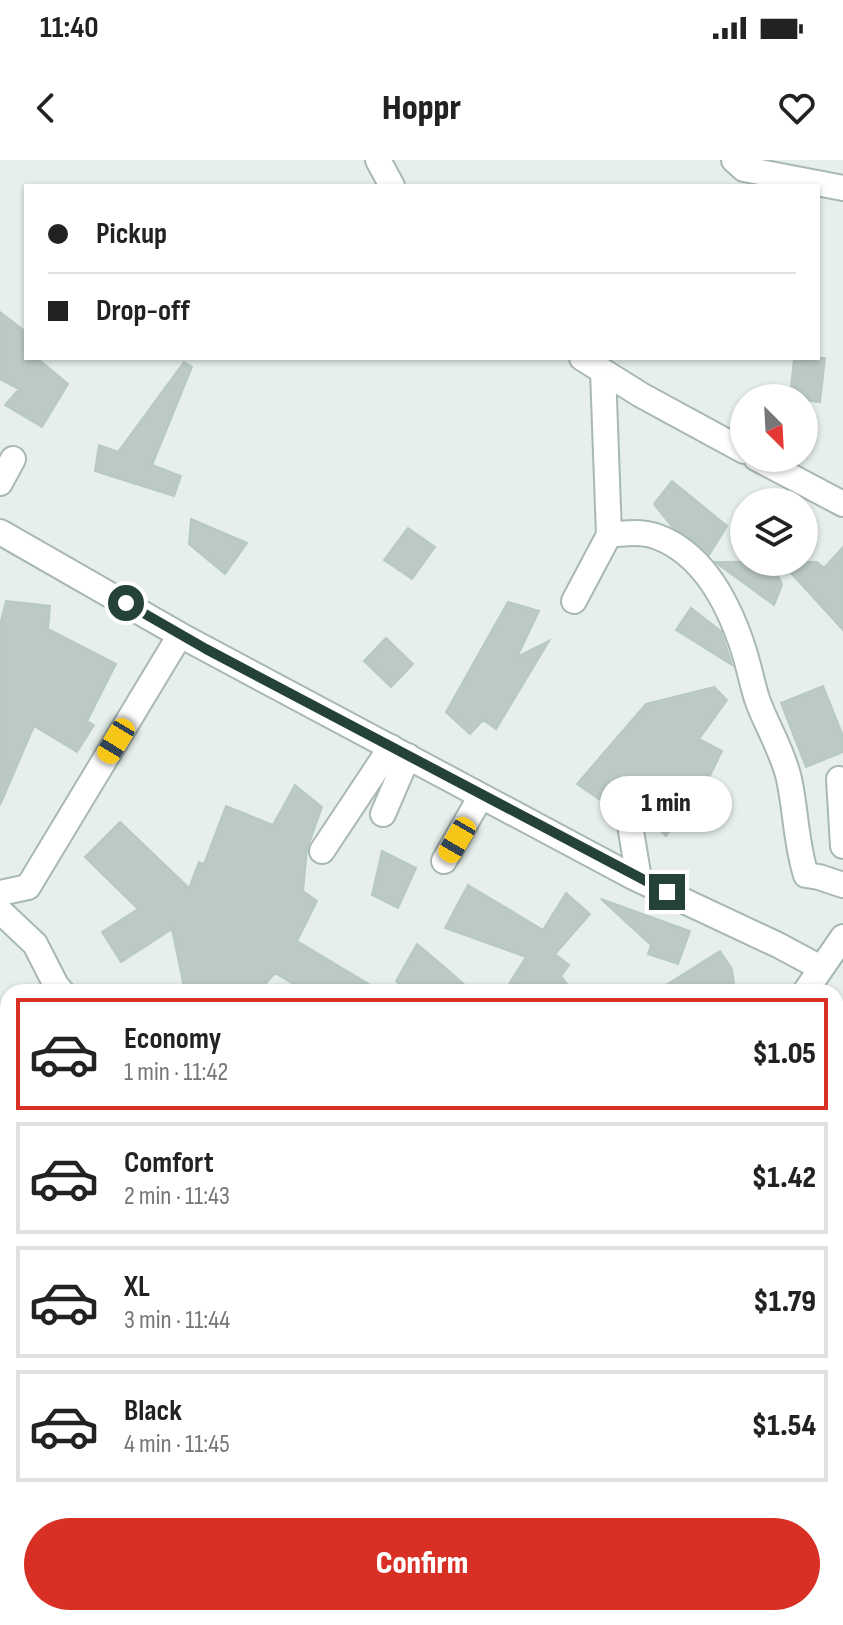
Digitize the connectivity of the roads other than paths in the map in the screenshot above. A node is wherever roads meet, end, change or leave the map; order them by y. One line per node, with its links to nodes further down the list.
1 (378, 160): 3 (street)
2 (734, 160): 4 (street)
3 (391, 184)
4 (843, 188)
5 (592, 364): 6 (street); 12 (street)
6 (730, 443)
7 (13, 459): 9 (street)
8 (782, 472): 10 (street)
9 (0, 483)
10 (843, 504)
11 (0, 532): 14 (street)
12 (609, 535): 13 (street); 24 (street)
13 (574, 601)
14 (180, 635): 15 (street); 25 (street)
15 (400, 752): 17 (street); 19 (street); 21 (street)
16 (839, 779): 20 (street)
17 (481, 796): 22 (street); 23 (street)
18 (628, 813): 23 (street)
19 (383, 814)
20 (843, 846)
21 (322, 851)
22 (444, 861)
23 (639, 879): 28 (street)
24 (843, 885)
25 (0, 893)
26 (0, 911): 29 (street)
27 (843, 937): 28 (street)
28 (821, 968): 30 (street)
29 (55, 984)
30 (810, 984)

